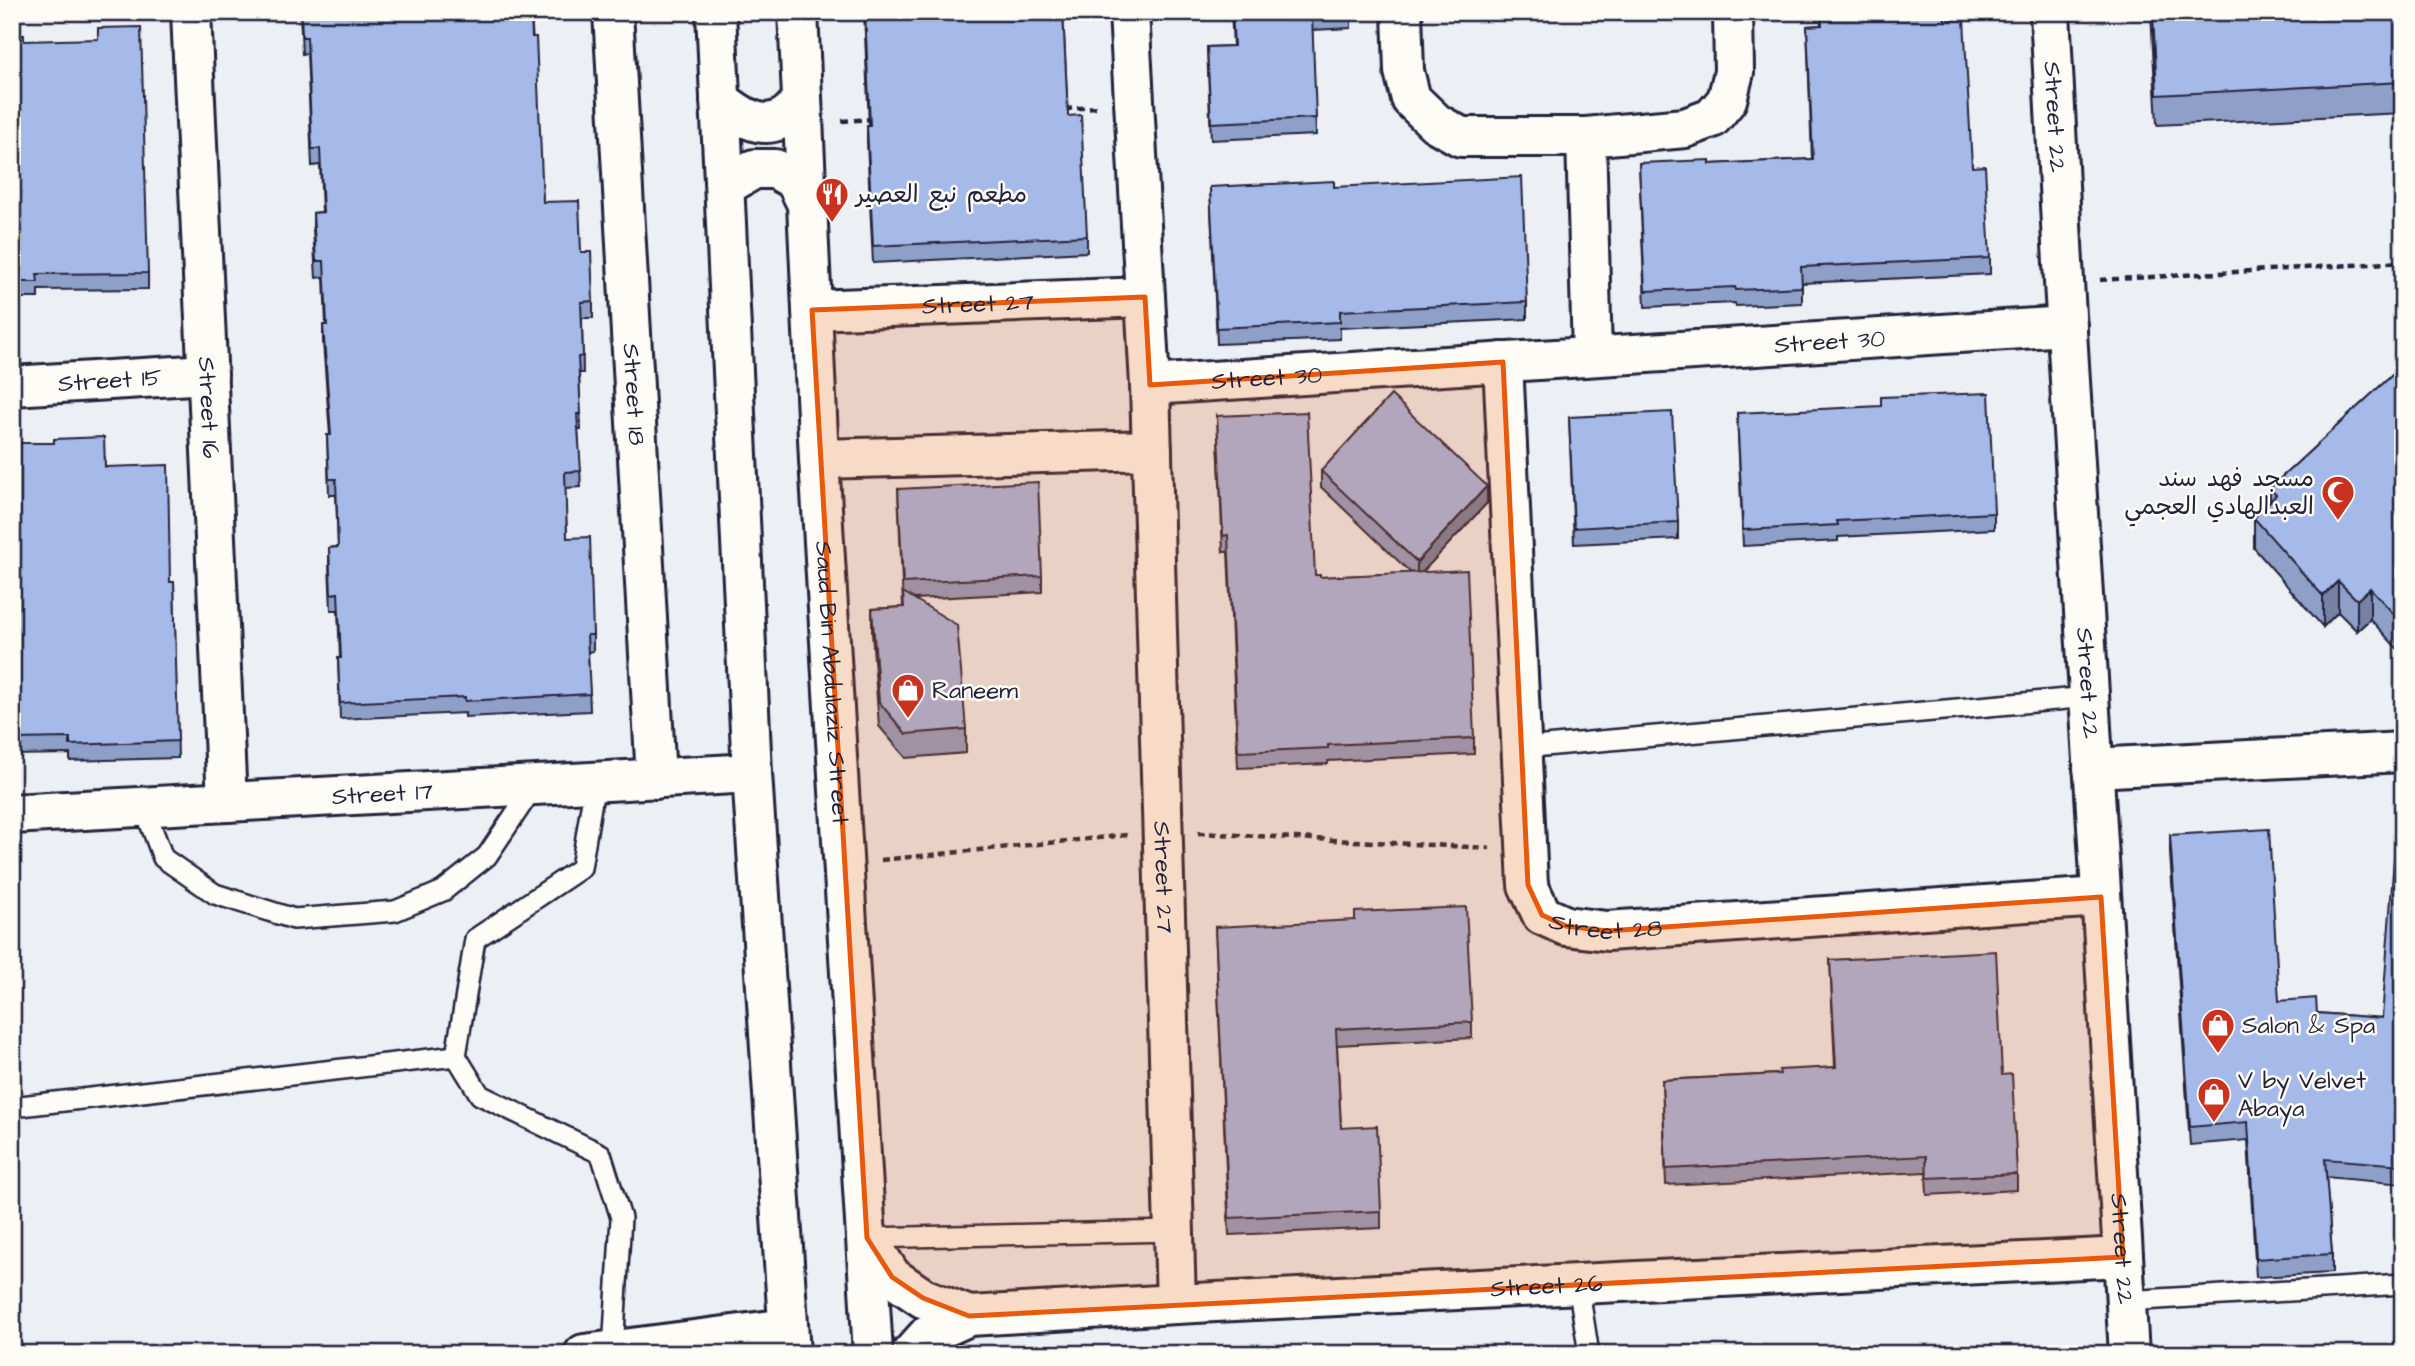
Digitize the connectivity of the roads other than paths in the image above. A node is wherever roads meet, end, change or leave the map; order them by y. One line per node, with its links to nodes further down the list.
1 (191, 12): 19 (street, Street 16)
2 (613, 12): 29 (street, Street 18)
3 (716, 12): 9 (street)
4 (798, 12): 10 (street, Saud Bin Abdulaziz Street)
5 (1129, 12): 14 (street, Street 27)
6 (1402, 12): 11 (street)
7 (1733, 12): 11 (street)
8 (2050, 12): 16 (street, Street 22)
9 (720, 100): 10 (street); 12 (street)
10 (803, 112): 13 (street, Saud Bin Abdulaziz Street)
11 (1587, 137): 17 (street)
12 (725, 186): 13 (street); 28 (street)
13 (807, 204): 15 (street, Saud Bin Abdulaziz Street)
14 (1145, 297): 15 (street, Street 27); 20 (street, Street 27)
15 (812, 310): 23 (street, Saud Bin Abdulaziz Street)
16 (2067, 326): 17 (street, Street 30); 24 (street, Street 22)
17 (1592, 356): 18 (street, Street 30)
18 (1503, 362): 20 (street, Street 30); 25 (street, Street 28)
19 (208, 374): 21 (street, Street 15); 32 (street, Street 16)
20 (1150, 385): 22 (street, Street 27)
21 (12, 386)
22 (1152, 450): 23 (street); 38 (street, Street 27)
23 (819, 459): 39 (street, Saud Bin Abdulaziz Street)
24 (2089, 696): 25 (lane); 27 (street, Street 22)
25 (1522, 748): 35 (street, Street 28)
26 (2403, 752): 27 (street)
27 (2093, 768): 35 (street, Street 22)
28 (752, 773): 29 (street, Street 17); 46 (street)
29 (656, 779): 30 (street, Street 17)
30 (595, 782): 31 (street, Street 17); 36 (lane)
31 (534, 786): 32 (street, Street 17); 33 (lane)
32 (227, 802): 33 (street, Street 17)
33 (144, 807): 34 (street, Street 17)
34 (12, 814)
35 (2101, 897): 40 (street, Street 22)
36 (456, 1056): 37 (lane); 48 (lane)
37 (12, 1107)
38 (1173, 1231): 39 (lane); 44 (street, Street 27)
39 (867, 1238): 45 (street, Street 26); 49 (street, Saud Bin Abdulaziz Street)
40 (2123, 1257): 41 (street, Street 26); 43 (street, Street 22)
41 (1578, 1284): 44 (street, Street 26); 51 (lane)
42 (2403, 1284): 43 (lane)
43 (2126, 1301): 52 (street, Street 22)
44 (1176, 1304): 45 (street, Street 26)
45 (969, 1316): 50 (street, Street 26)
46 (789, 1341): 47 (street)
47 (673, 1348): 48 (street)
48 (598, 1352)
49 (873, 1354)
50 (911, 1354)
51 (1589, 1354)
52 (2129, 1354)

